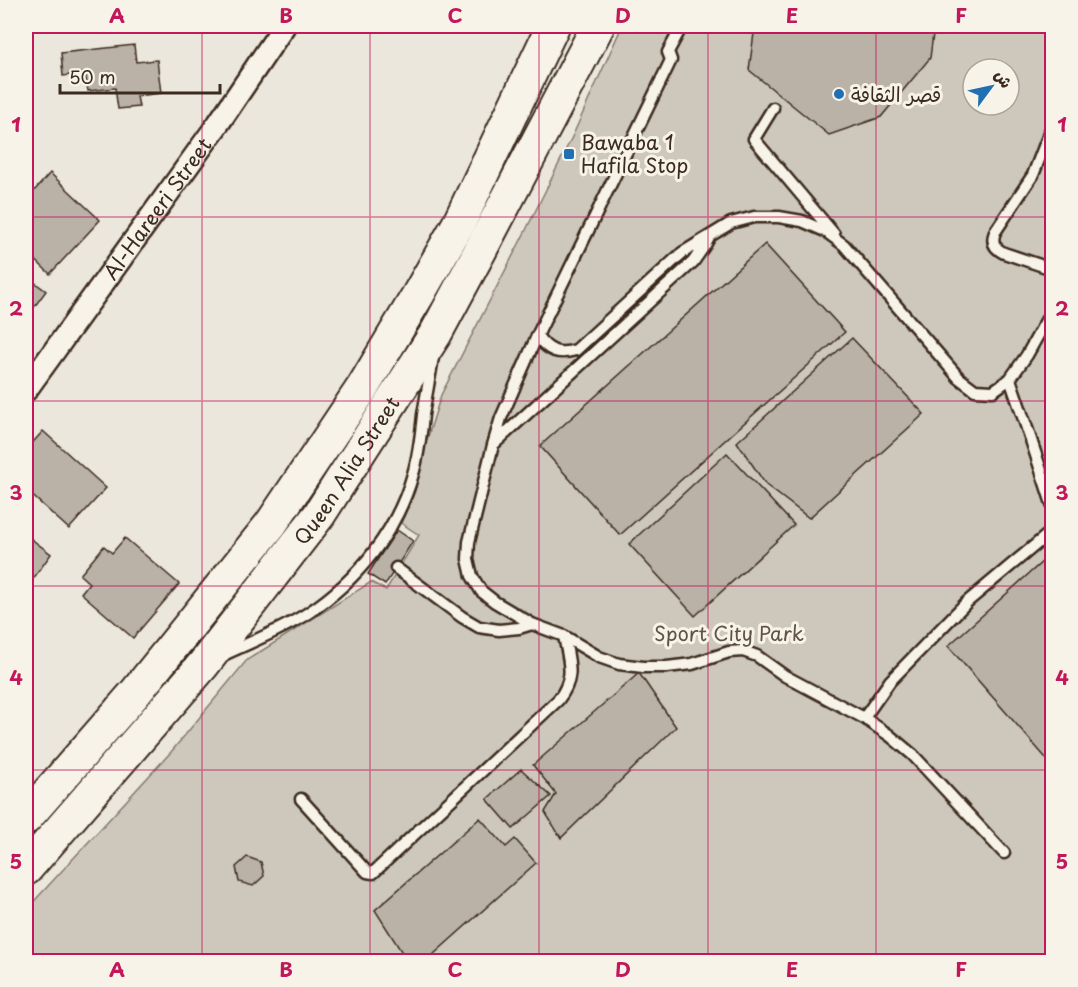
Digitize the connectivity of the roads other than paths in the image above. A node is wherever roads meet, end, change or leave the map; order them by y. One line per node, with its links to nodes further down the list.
1 (284, 26): 14 (street, Al-Hareeri Street)
2 (553, 26): 24 (main road, Queen Alia Street)
3 (598, 26): 11 (main road, Queen Alia Street)
4 (682, 26): 12 (lane)
5 (773, 108): 8 (lane)
6 (1053, 126): 9 (lane)
7 (710, 236): 8 (lane); 12 (lane); 15 (lane)
8 (844, 245): 13 (lane)
9 (1053, 269)
10 (1053, 310): 13 (lane)
11 (436, 333): 21 (main road, Queen Alia Street); 21 (lane)
12 (537, 336): 15 (lane)
13 (1010, 379): 16 (lane)
14 (26, 390)
15 (493, 445): 19 (lane)
16 (1053, 504)
17 (1053, 528): 22 (lane)
18 (396, 568): 19 (lane)
19 (532, 624): 20 (lane)
20 (564, 636): 22 (lane); 23 (lane)
21 (203, 665): 26 (main road, Queen Alia Street)
22 (864, 718): 25 (lane)
23 (301, 799)
24 (26, 818)
25 (1004, 853)
26 (26, 869)

